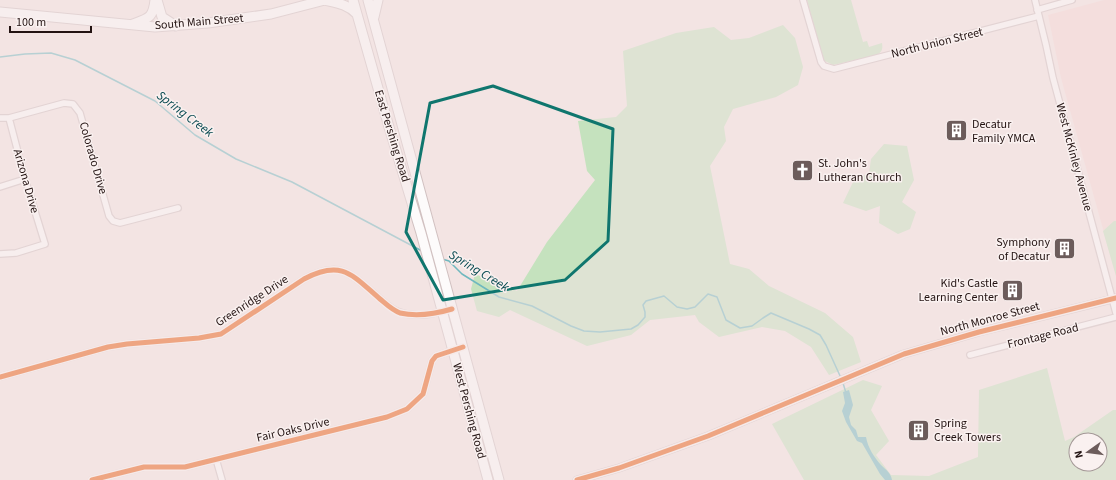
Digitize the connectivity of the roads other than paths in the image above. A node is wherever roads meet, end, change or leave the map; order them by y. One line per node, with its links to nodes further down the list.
1 (156, 0): 14 (main road); 15 (main road)
2 (324, 0): 11 (main road); 15 (main road, South Main Street)
3 (353, 0): 11 (main road, East Pershing Road)
4 (368, 0): 13 (main road, West Pershing Road)
5 (378, 0): 13 (main road)
6 (804, 0): 12 (street, North Union Street)
7 (1035, 0): 9 (street, West McKinley Avenue)
8 (1072, 0): 9 (street)
9 (1037, 10): 12 (street, West McKinley Avenue)
10 (0, 12): 14 (main road, South Main Street)
11 (357, 14): 22 (main road, East Pershing Road)
12 (1039, 16): 23 (street, West McKinley Avenue)
13 (374, 20): 24 (main road, West Pershing Road)
14 (130, 25): 15 (main road, South Main Street)
15 (176, 26)
16 (0, 118): 17 (street, Colorado Drive)
17 (9, 118): 18 (street, Arizona Drive); 20 (street, Colorado Drive)
18 (25, 179): 19 (street); 21 (street, Arizona Drive)
19 (0, 187)
20 (178, 208)
21 (0, 254)
22 (432, 272): 25 (main road, West Pershing Road)
23 (1114, 299): 26 (street, West McKinley Avenue); 37 (street, North Monroe Street)
24 (452, 309): 25 (street, Greenridge Drive); 28 (main road, West Pershing Road)
25 (442, 312): 29 (main road, West Pershing Road); 31 (street, Greenridge Drive)
26 (1116, 313)
27 (1116, 317): 30 (street, Frontage Road)
28 (463, 347): 29 (street, Fair Oaks Drive); 36 (main road, West Pershing Road)
29 (452, 350): 32 (street, Fair Oaks Drive); 35 (main road, West Pershing Road)
30 (970, 355)
31 (0, 377)
32 (216, 459): 33 (street, Fair Oaks Drive); 34 (street)
33 (92, 480)
34 (222, 480)
35 (488, 480)
36 (500, 480)
37 (577, 480)

